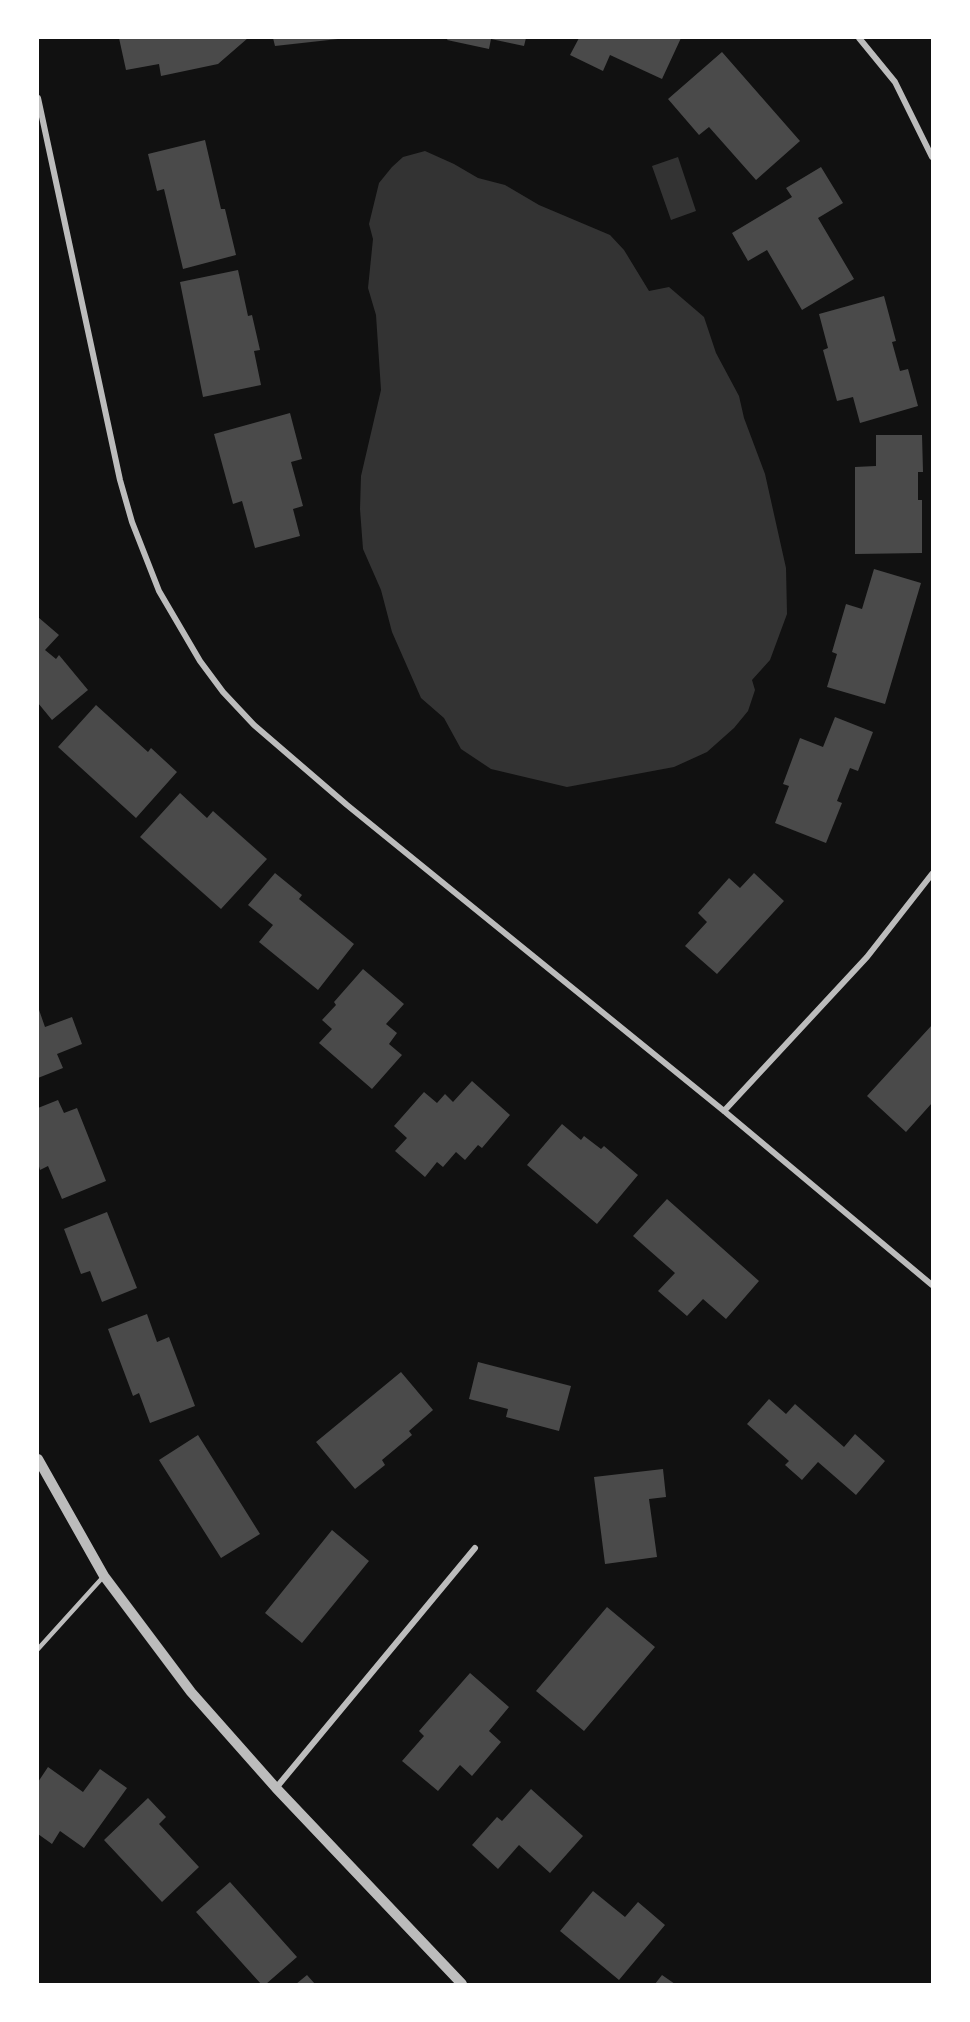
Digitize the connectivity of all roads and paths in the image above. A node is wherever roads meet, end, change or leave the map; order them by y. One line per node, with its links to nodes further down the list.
1 (859, 38): 3 (street)
2 (38, 99): 5 (street)
3 (933, 157)
4 (933, 874): 5 (street)
5 (724, 1111): 6 (street)
6 (933, 1285)
7 (38, 1459): 9 (street)
8 (475, 1548): 11 (street)
9 (104, 1576): 10 (lane); 11 (street)
10 (38, 1649)
11 (276, 1788): 12 (street)
12 (462, 1984)

